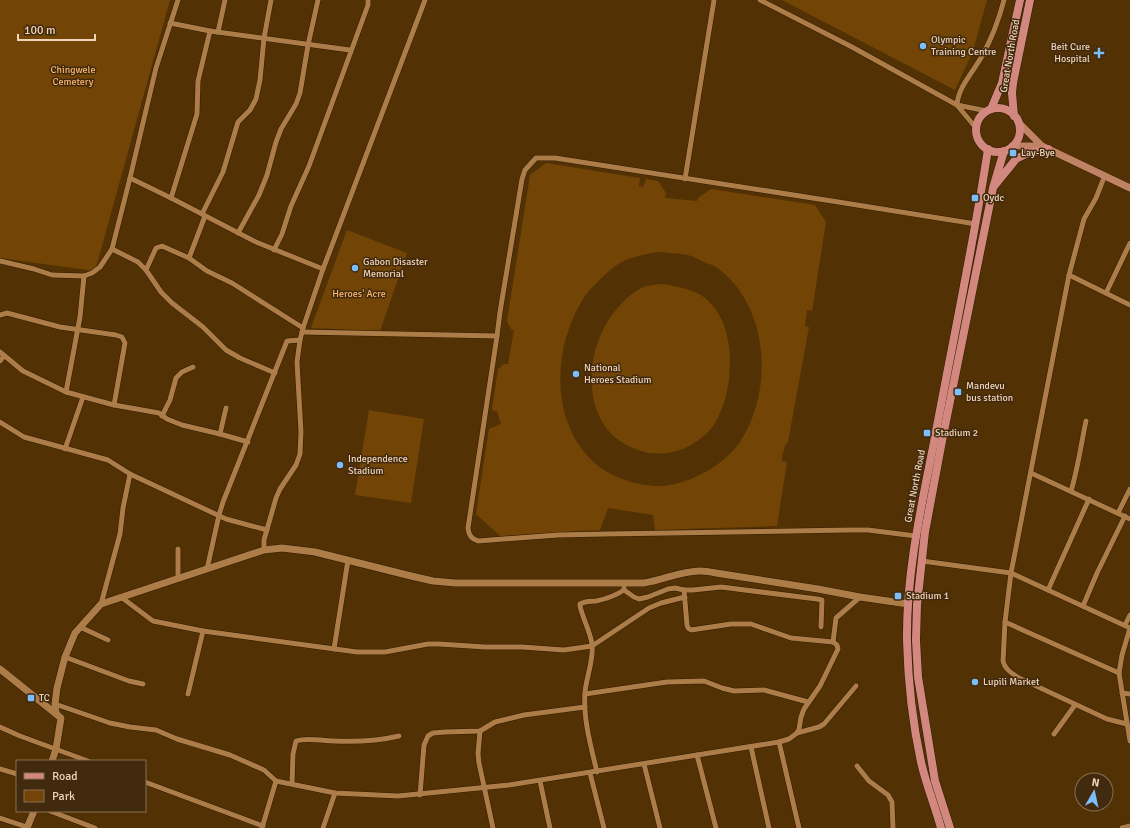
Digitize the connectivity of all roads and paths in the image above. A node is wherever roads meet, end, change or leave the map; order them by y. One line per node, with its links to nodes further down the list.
1 (178, 0): 12 (street)
2 (225, 0): 14 (street)
3 (271, 0): 15 (street)
4 (318, 0): 16 (street)
5 (368, 0): 17 (street)
6 (425, 0): 40 (street)
7 (714, 0): 28 (street)
8 (760, 0): 18 (street)
9 (1004, 0): 18 (street)
10 (1020, 0): 19 (main road, Great North Road)
11 (1030, 0): 20 (main road, Great North Road)
12 (170, 23): 13 (street); 27 (street)
13 (210, 31): 14 (street); 31 (street)
14 (218, 32): 15 (street)
15 (264, 38): 16 (street); 32 (street)
16 (308, 45): 17 (street); 34 (street)
17 (350, 50): 37 (street)
18 (957, 105): 19 (street); 21 (street)
19 (989, 110): 20 (main road); 21 (main road)
20 (1016, 119): 22 (main road); 23 (main road)
21 (976, 128): 24 (main road)
22 (1012, 146): 23 (main road); 25 (main road)
23 (1045, 147): 26 (main road); 29 (main road)
24 (988, 149): 25 (main road); 33 (main road, Great North Road)
25 (1004, 151): 29 (main road, Great North Road)
26 (1105, 175): 30 (main road); 42 (street)
27 (130, 178): 31 (street); 36 (street)
28 (685, 179): 33 (street); 49 (street)
29 (993, 188): 78 (main road, Great North Road)
30 (1130, 188)
31 (171, 198): 32 (street)
32 (203, 215): 34 (street); 38 (street)
33 (976, 224): 74 (main road, Great North Road)
34 (238, 233): 37 (street)
35 (1130, 243): 44 (street)
36 (112, 249): 41 (street); 43 (street)
37 (274, 250): 40 (street)
38 (189, 258): 41 (street); 48 (street)
39 (0, 261): 43 (street)
40 (323, 269): 48 (street)
41 (146, 270): 54 (street)
42 (1069, 275): 44 (street); 65 (street)
43 (84, 276): 47 (street)
44 (1106, 294): 45 (street)
45 (1130, 306)
46 (0, 315): 47 (street)
47 (76, 329): 55 (street); 57 (street)
48 (302, 330): 49 (street); 50 (street)
49 (498, 336): 74 (street)
50 (300, 340): 54 (street); 73 (street)
51 (2, 354): 52 (street); 55 (street)
52 (0, 361)
53 (193, 367): 59 (street)
54 (275, 373): 63 (street)
55 (66, 392): 56 (street)
56 (84, 397): 57 (street); 64 (street)
57 (114, 405): 59 (street)
58 (226, 408): 62 (street)
59 (162, 416): 62 (street)
60 (1086, 421): 68 (street)
61 (0, 422): 64 (street)
62 (220, 434): 63 (street)
63 (248, 442): 71 (street)
64 (65, 449): 66 (street)
65 (1031, 473): 68 (street); 80 (street)
66 (130, 474): 71 (street); 88 (street)
67 (1130, 489): 70 (street)
68 (1071, 491): 69 (street)
69 (1089, 499): 70 (street); 84 (street)
70 (1118, 513): 72 (street)
71 (219, 515): 73 (street); 79 (street)
72 (1128, 518): 90 (street)
73 (267, 530): 76 (street)
74 (916, 536): 89 (main road, Great North Road)
75 (178, 549): 81 (street)
76 (264, 550): 77 (street); 79 (street)
77 (348, 560): 82 (street); 100 (street)
78 (922, 560): 80 (street); 158 (main road, Great North Road)
79 (207, 569): 81 (street)
80 (1011, 573): 84 (street); 92 (street)
81 (178, 578): 87 (street)
82 (625, 587): 83 (street); 86 (street); 99 (street)
83 (684, 590): 85 (street); 94 (street)
84 (1048, 590): 90 (street)
85 (685, 597): 98 (street); 99 (street)
86 (860, 597): 89 (street); 98 (street)
87 (121, 598): 88 (street); 96 (street)
88 (101, 604): 93 (street)
89 (908, 604): 157 (main road, Great North Road)
90 (1083, 606): 95 (street)
91 (1130, 615): 95 (street)
92 (1005, 622): 103 (street); 112 (street)
93 (80, 627): 97 (street); 101 (street)
94 (821, 627)
95 (1128, 627): 103 (street)
96 (203, 631): 100 (street); 107 (street)
97 (108, 640)
98 (833, 642): 110 (street)
99 (592, 646): 100 (street); 108 (street)
100 (334, 649)
101 (65, 657): 104 (street); 111 (street)
102 (0, 669): 114 (street)
103 (1120, 673): 106 (street)
104 (143, 684)
105 (856, 686): 118 (street)
106 (1122, 693): 109 (street); 115 (street)
107 (188, 694)
108 (585, 694): 110 (street); 113 (street)
109 (1130, 694)
110 (808, 702): 118 (street)
111 (55, 704): 114 (street); 134 (street)
112 (1075, 705): 115 (street); 119 (street)
113 (585, 707): 117 (street); 131 (street)
114 (56, 713): 124 (street)
115 (1127, 724): 121 (street)
116 (0, 727): 124 (street)
117 (480, 731): 138 (street); 140 (street)
118 (797, 733): 122 (street)
119 (1054, 734)
120 (399, 736): 137 (street)
121 (1130, 738)
122 (779, 742): 123 (street); 155 (street)
123 (751, 747): 125 (street); 154 (street)
124 (56, 749): 126 (street); 127 (street)
125 (697, 755): 128 (street); 153 (street)
126 (52, 760)
127 (85, 760)
128 (644, 764): 131 (street); 152 (street)
129 (857, 766): 156 (street)
130 (0, 769): 133 (street)
131 (597, 772): 132 (street)
132 (590, 773): 135 (street); 151 (street)
133 (16, 774)
134 (276, 781): 137 (street); 145 (street)
135 (540, 781): 138 (street); 150 (street)
136 (146, 782): 145 (street)
137 (292, 784): 139 (street)
138 (484, 789): 140 (street); 149 (street)
139 (335, 793): 140 (street); 148 (street)
140 (420, 795)
141 (34, 812): 146 (street)
142 (53, 812): 147 (street)
143 (0, 818): 146 (street)
144 (1130, 826): 159 (street)
145 (262, 827)
146 (27, 828)
147 (95, 828)
148 (323, 828)
149 (494, 828)
150 (550, 828)
151 (604, 828)
152 (660, 828)
153 (716, 828)
154 (768, 828)
155 (799, 828)
156 (893, 828)
157 (941, 828)
158 (950, 828)
159 (1122, 828)

